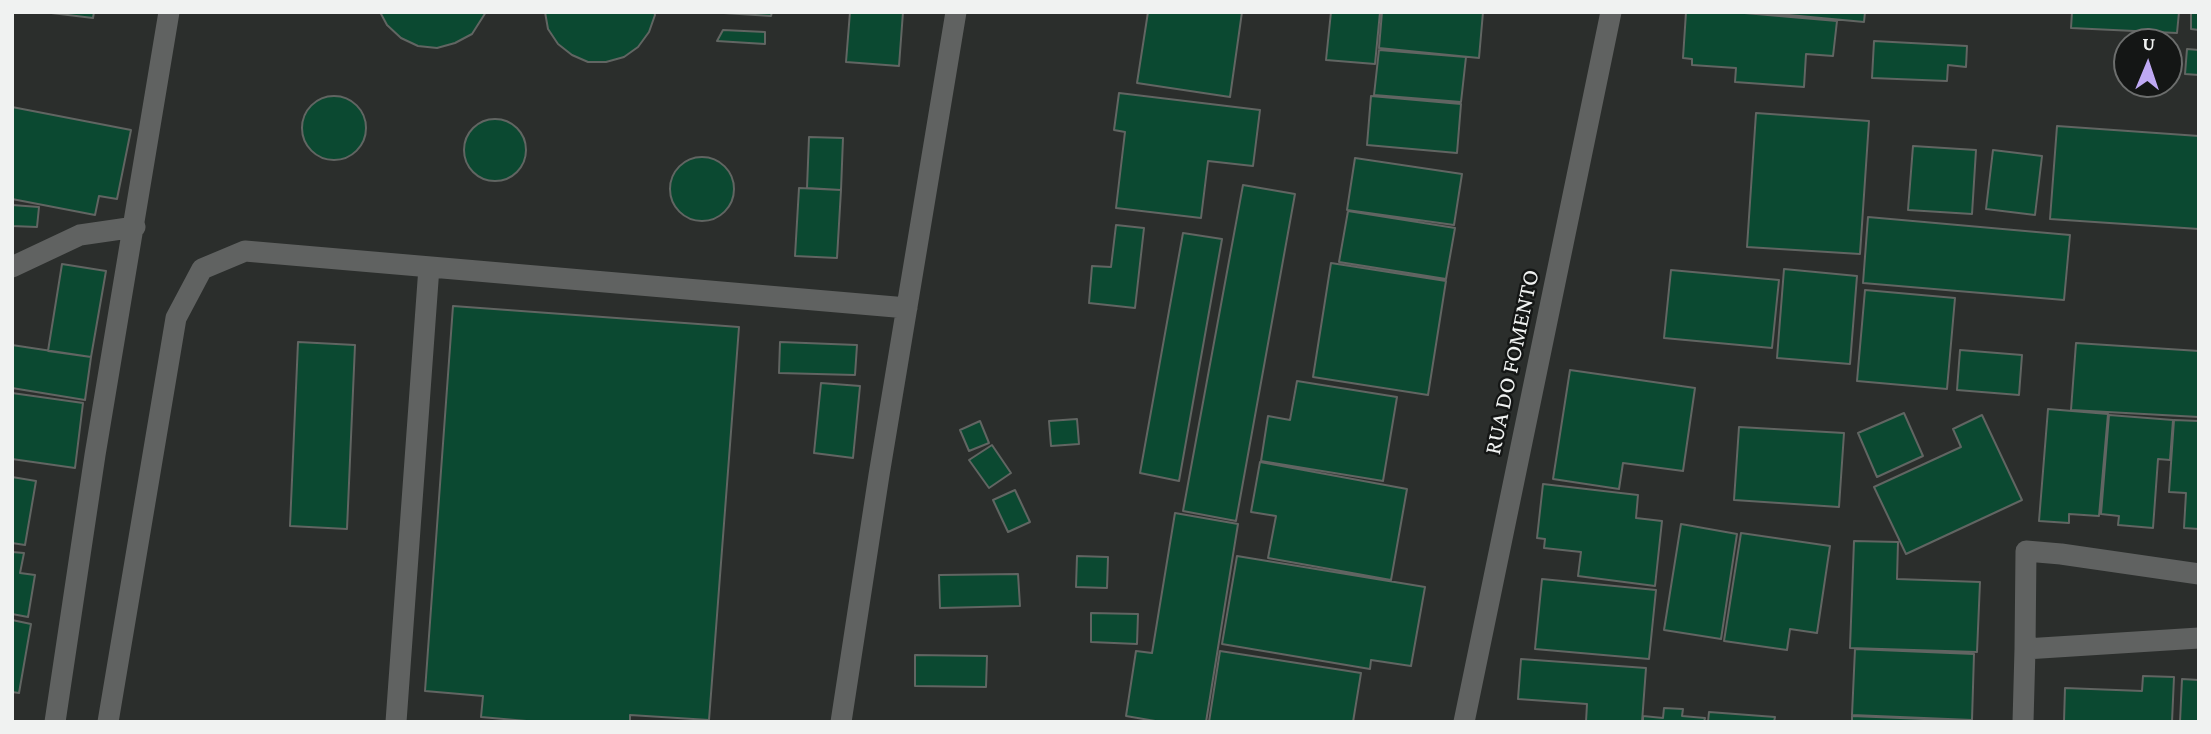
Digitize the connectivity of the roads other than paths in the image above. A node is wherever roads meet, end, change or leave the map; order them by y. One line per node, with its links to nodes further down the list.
1 (169, 12): 4 (street)
2 (956, 12): 7 (street)
3 (1611, 12): 15 (street, RUA DO FOMENTO)
4 (135, 227): 5 (street); 11 (street)
5 (12, 267)
6 (429, 267): 7 (street); 12 (street); 13 (street)
7 (907, 308): 14 (street)
8 (2199, 573): 10 (street)
9 (2199, 638): 10 (street)
10 (2025, 649): 16 (street)
11 (55, 722)
12 (108, 722)
13 (396, 722)
14 (841, 722)
15 (1464, 722)
16 (2023, 722)

